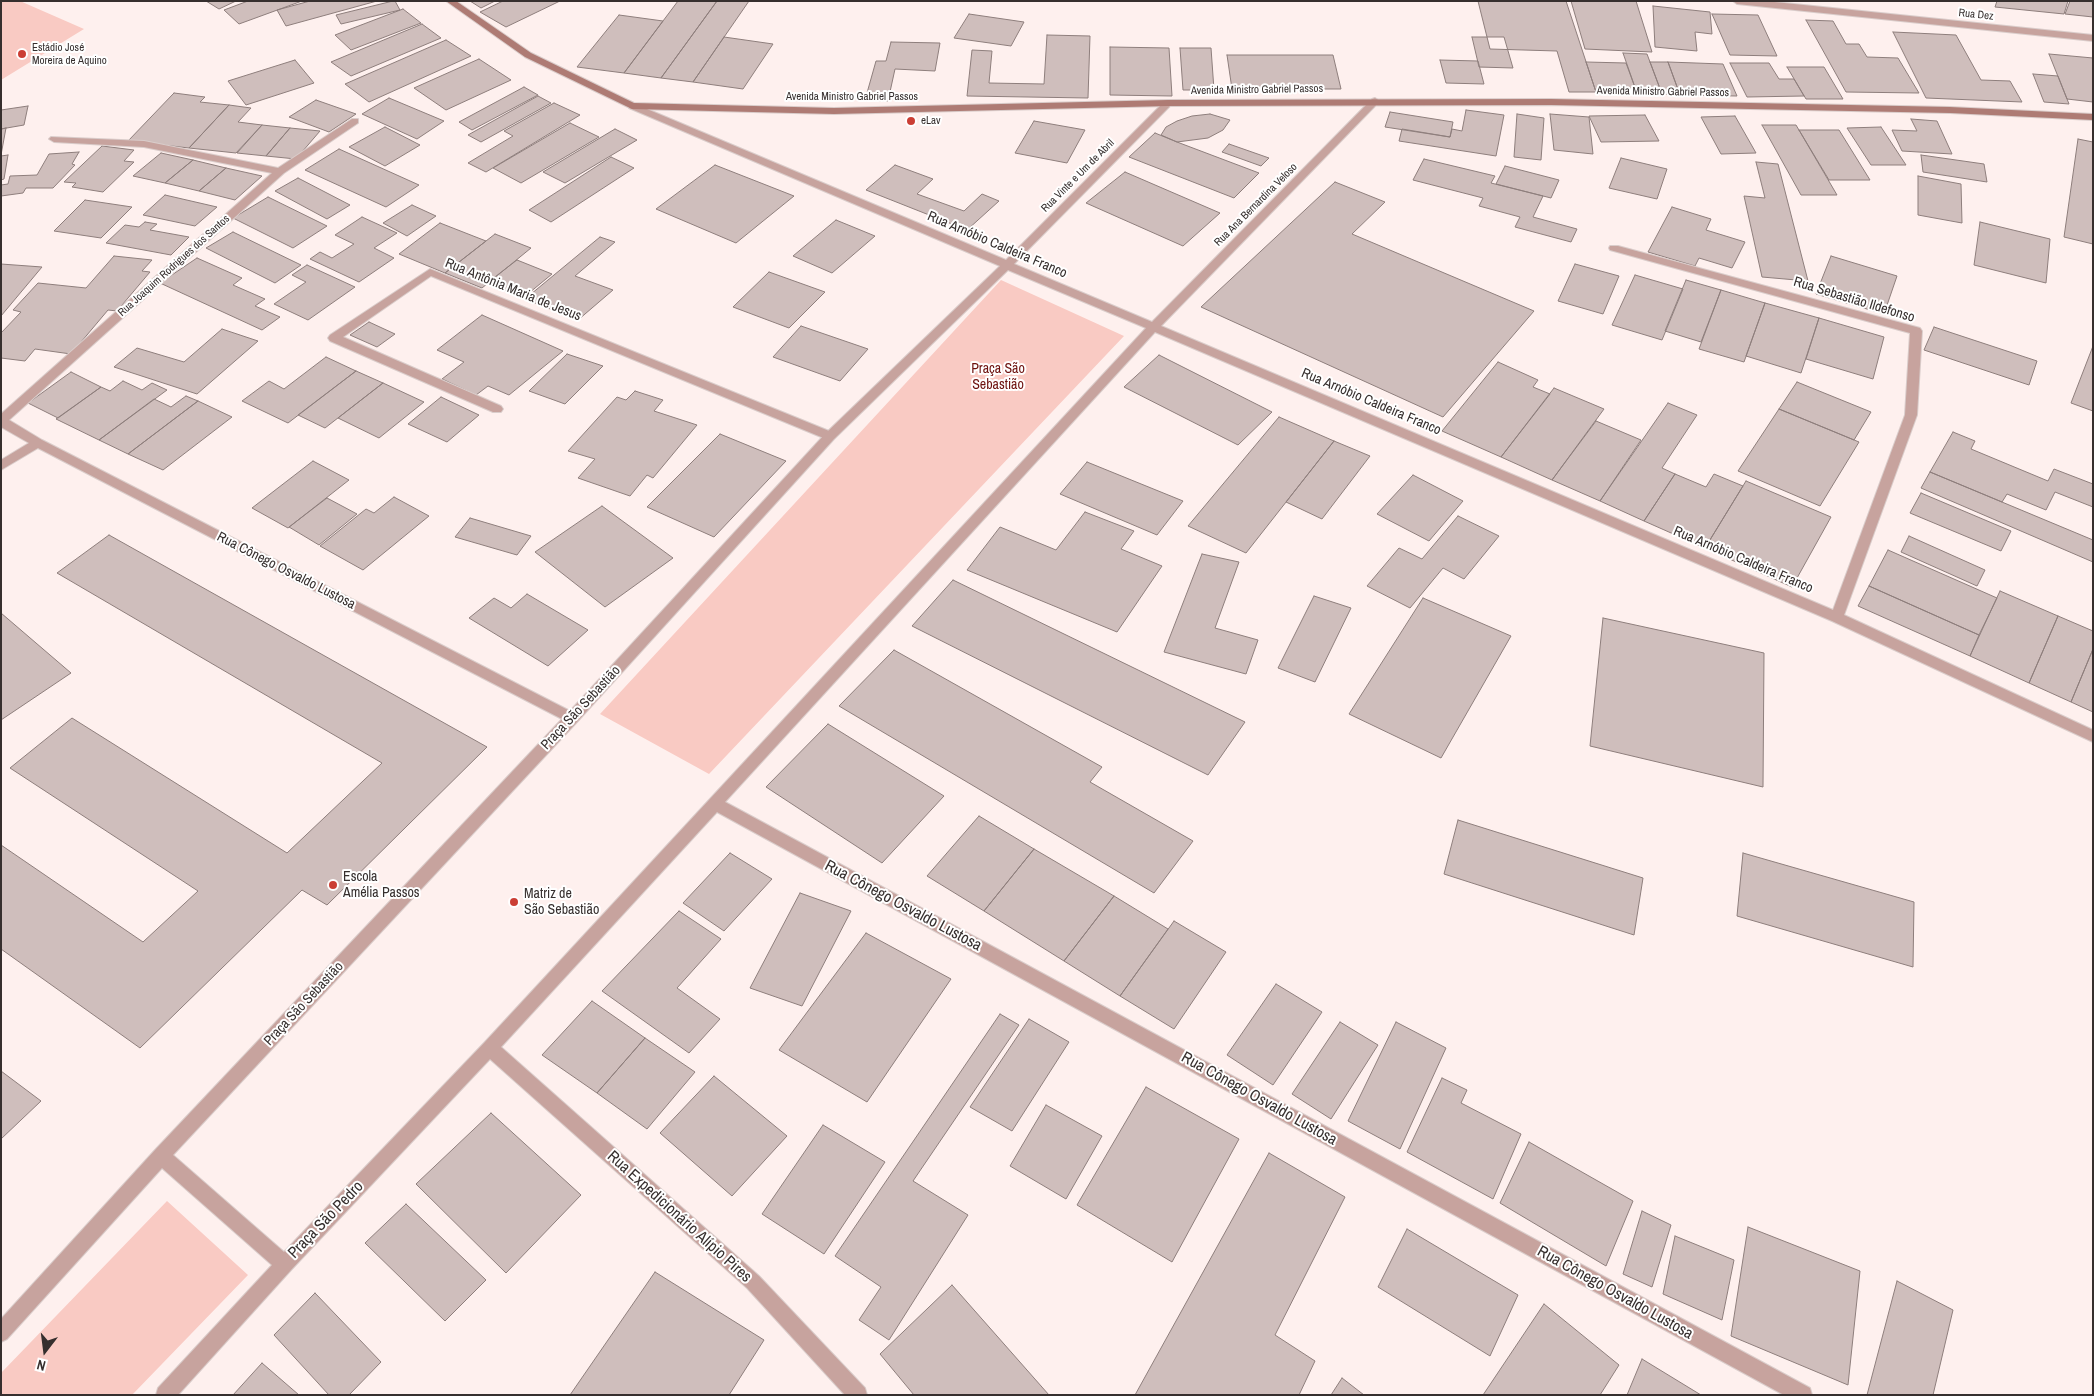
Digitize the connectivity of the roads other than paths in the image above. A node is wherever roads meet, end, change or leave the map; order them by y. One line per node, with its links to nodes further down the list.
1 (450, 1): 6 (main road, Avenida Ministro Gabriel Passos)
2 (1737, 1): 3 (street, Rua Dez)
3 (2093, 38)
4 (1376, 102): 5 (main road, Avenida Ministro Gabriel Passos); 7 (main road, Avenida Ministro Gabriel Passos); 13 (street, Rua Ana Bernardina Veloso)
5 (1168, 103): 6 (main road, Avenida Ministro Gabriel Passos); 12 (street, Rua Vinte e Um de Abril)
6 (632, 106): 12 (street, Rua Arnóbio Caldeira Franco)
7 (2093, 117)
8 (354, 121): 10 (street, Rua Joaquim Rodrigues dos Santos)
9 (54, 139): 10 (street)
10 (280, 171): 15 (street, Rua Joaquim Rodrigues dos Santos)
11 (1614, 248): 19 (street, Rua Sebastião Ildefonso)
12 (1006, 266): 13 (street, Rua Arnóbio Caldeira Franco); 16 (street, Praça São Sebastião)
13 (1155, 326): 19 (street, Rua Arnóbio Caldeira Franco); 22 (street)
14 (497, 409): 16 (street, Rua Antônia Maria de Jesus)
15 (1, 421): 17 (street, Rua Cônego Osvaldo Lustosa)
16 (830, 436): 20 (street, Praça São Sebastião)
17 (38, 443): 18 (street); 20 (street, Rua Cônego Osvaldo Lustosa)
18 (1, 466)
19 (1837, 616): 21 (street, Rua Arnóbio Caldeira Franco)
20 (572, 718): 24 (street, Praça São Sebastião)
21 (2093, 736)
22 (715, 804): 23 (street); 29 (street, Rua Cônego Osvaldo Lustosa)
23 (490, 1048): 25 (street, Praça São Pedro); 28 (street, Rua Expedicionário Alípio Pires)
24 (161, 1156): 25 (street); 26 (street, Praça São Sebastião)
25 (285, 1264): 27 (street, Praça São Pedro)
26 (1, 1333)
27 (165, 1395)
28 (858, 1395)
29 (1802, 1395)

